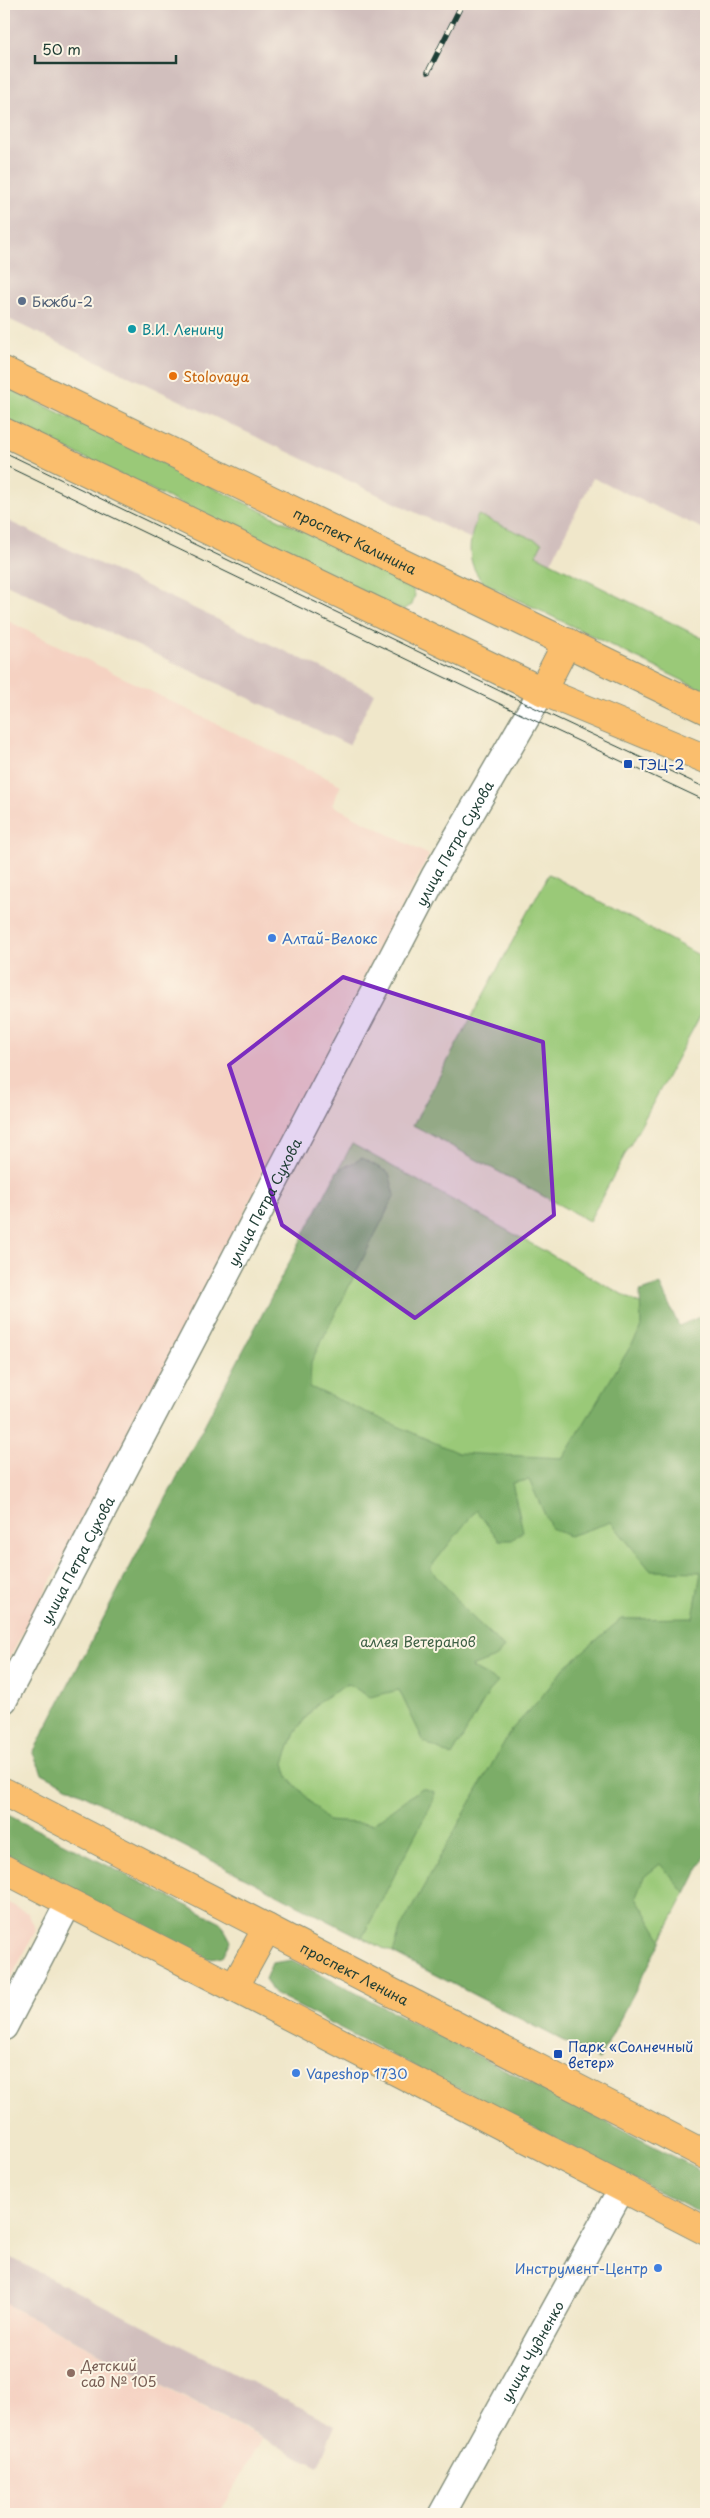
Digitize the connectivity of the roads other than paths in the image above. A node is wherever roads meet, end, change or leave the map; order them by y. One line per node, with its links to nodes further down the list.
1 (4, 371): 3 (main road, проспект Калинина)
2 (4, 432): 4 (main road)
3 (567, 642): 4 (main road); 5 (main road, проспект Калинина)
4 (537, 699): 6 (main road); 7 (street, улица Петра Сухова)
5 (706, 710)
6 (706, 759)
7 (4, 1700)
8 (4, 1792): 11 (main road, проспект Ленина)
9 (4, 1869): 10 (main road)
10 (69, 1902): 12 (main road); 13 (street)
11 (267, 1928): 12 (main road); 14 (main road, проспект Ленина)
12 (234, 1988): 15 (main road)
13 (4, 2027)
14 (706, 2155)
15 (622, 2188): 16 (main road); 17 (street, улица Чудненко)
16 (706, 2231)
17 (442, 2514)

